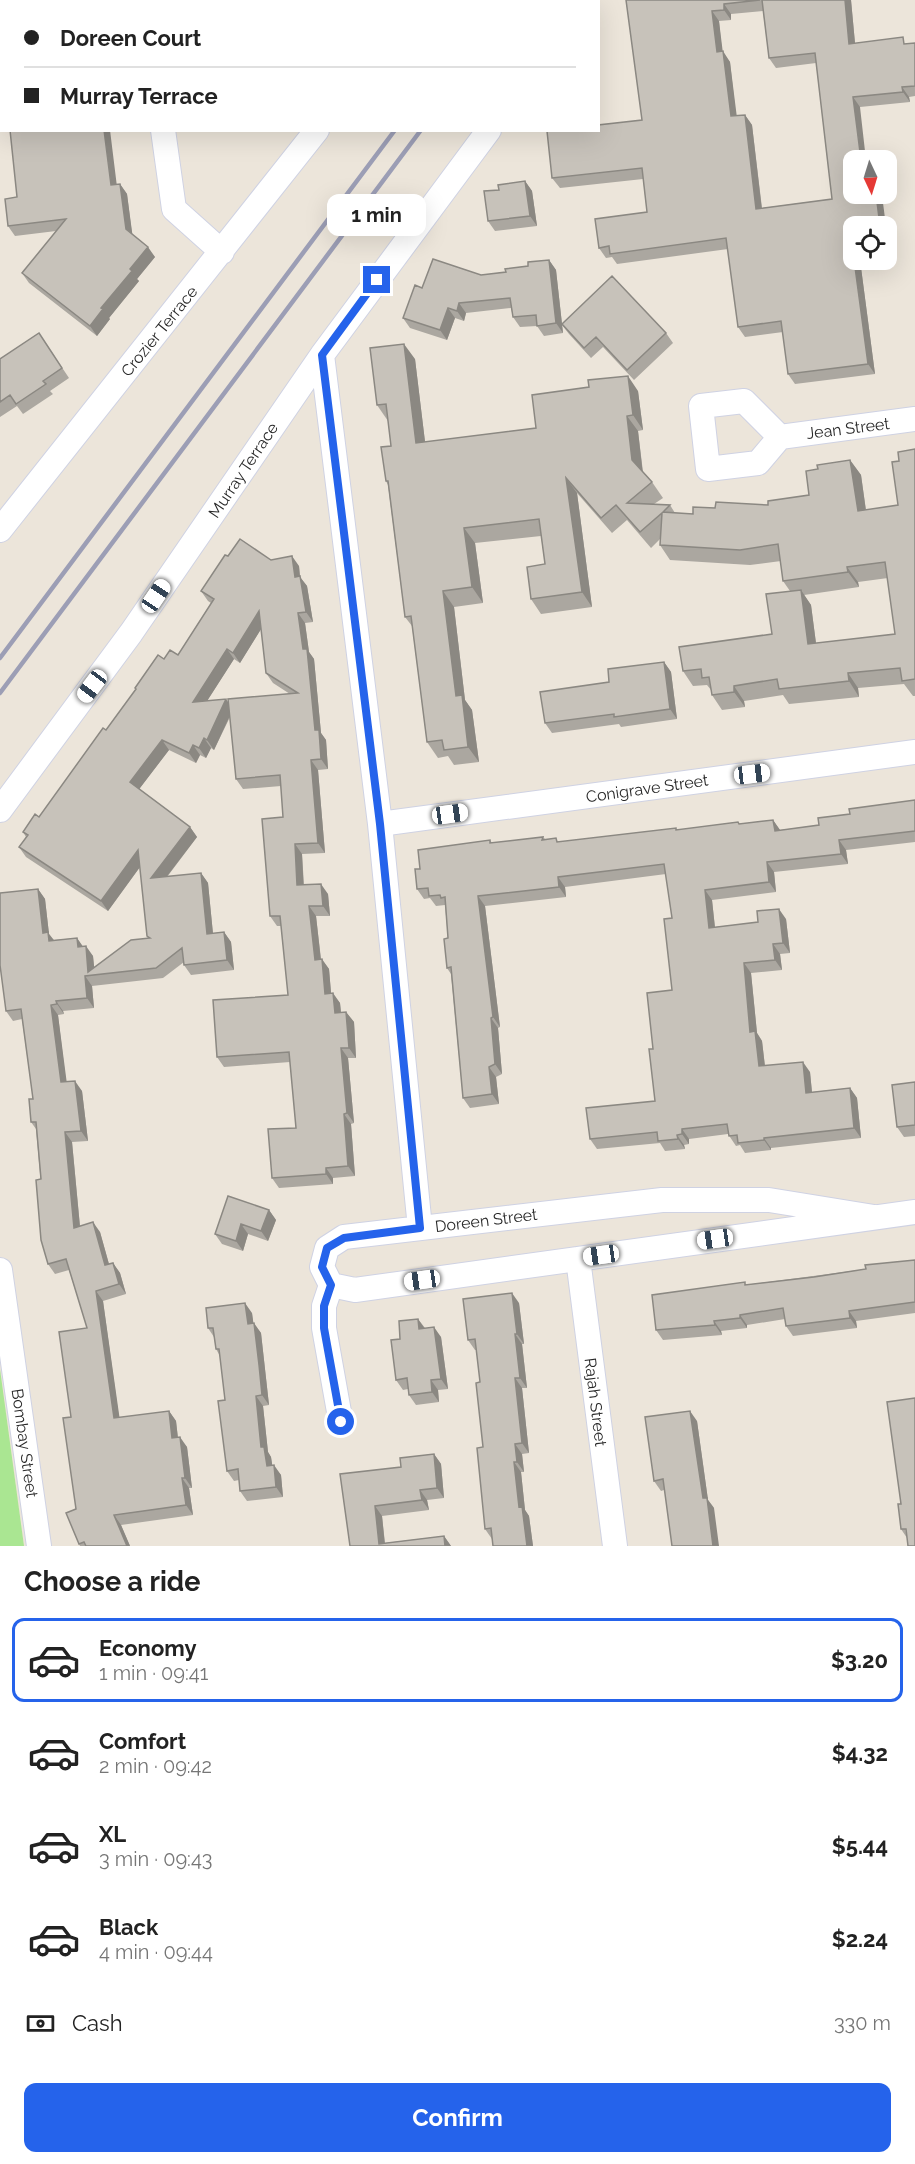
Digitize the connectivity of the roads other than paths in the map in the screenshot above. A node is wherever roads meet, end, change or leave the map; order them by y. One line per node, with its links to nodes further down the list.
1 (163, 132): 4 (street)
2 (315, 132): 4 (street, Crozier Terrace)
3 (488, 132): 5 (street, Murray Terrace)
4 (222, 252): 8 (street, Crozier Terrace)
5 (322, 355): 10 (street, Murray Terrace); 11 (street)
6 (915, 419): 7 (street, Jean Street)
7 (780, 437)
8 (5, 514)
9 (915, 752): 11 (street, Conigrave Street)
10 (0, 810)
11 (380, 824): 14 (street)
12 (915, 1212): 13 (street, Doreen Street)
13 (874, 1217): 14 (street, Doreen Street); 15 (street, Doreen Street)
14 (420, 1228): 17 (street, Doreen Street)
15 (578, 1258): 17 (street, Doreen Street); 20 (street, Rajah Street)
16 (0, 1270): 19 (street, Bombay Street)
17 (331, 1285): 18 (street)
18 (341, 1422)
19 (39, 1546)
20 (615, 1546)

